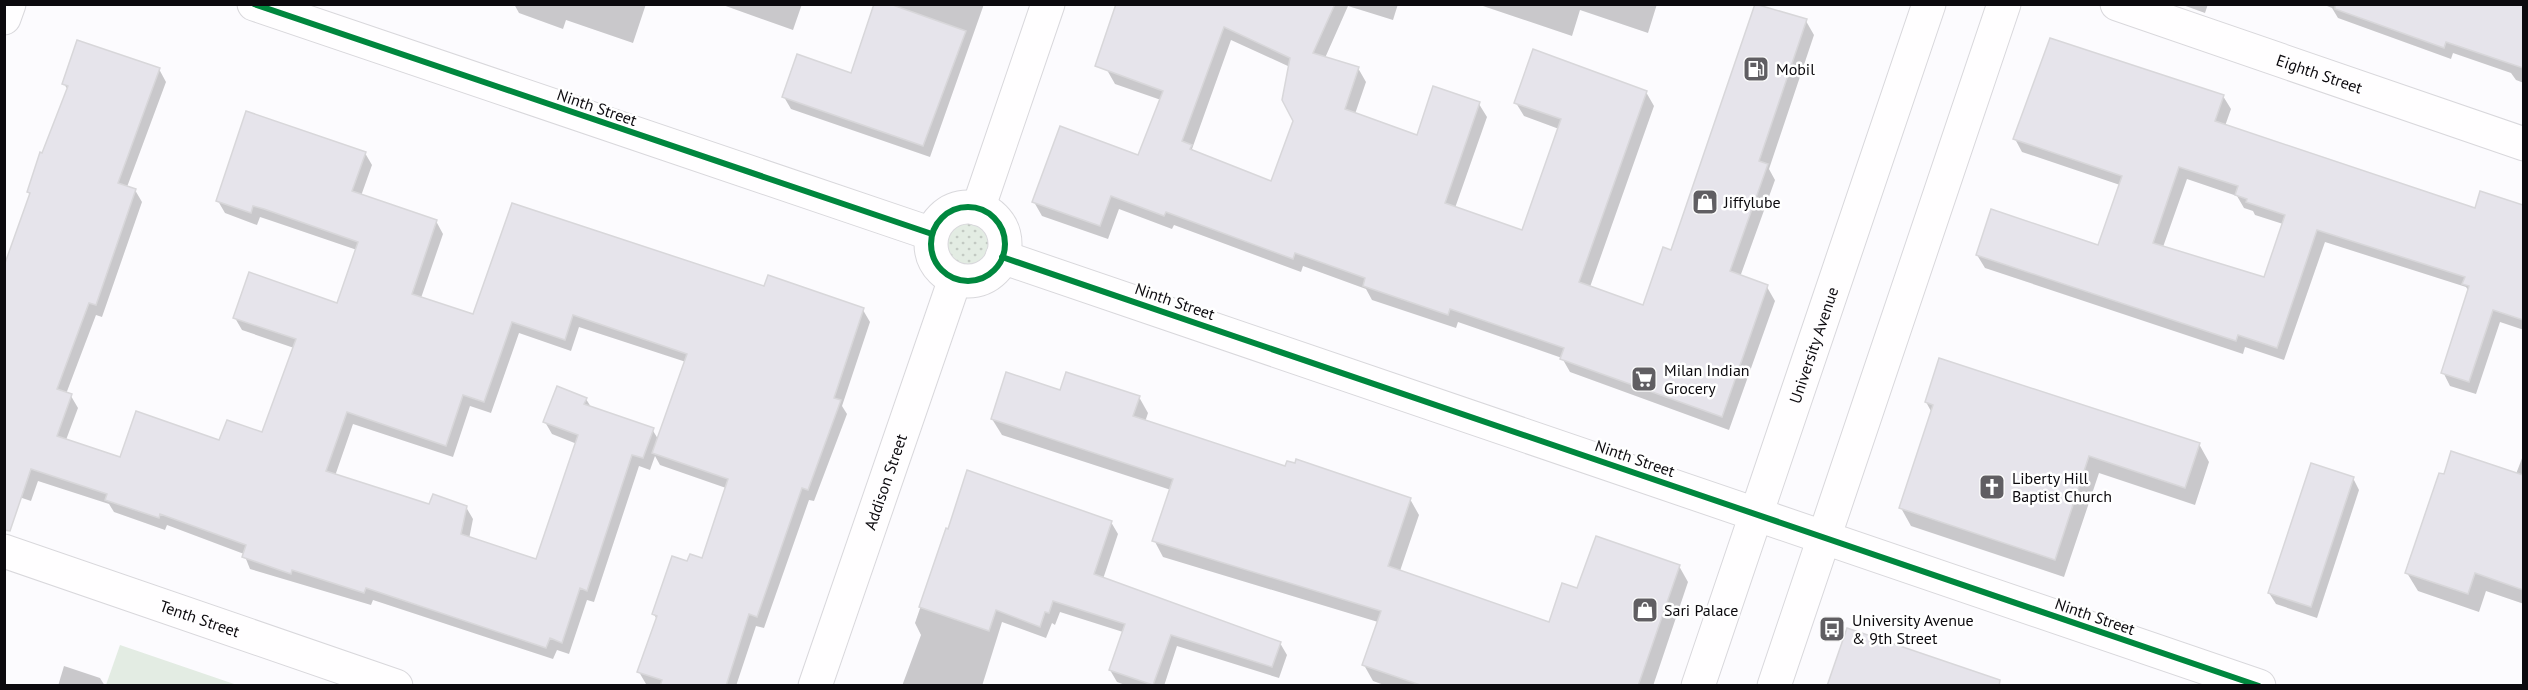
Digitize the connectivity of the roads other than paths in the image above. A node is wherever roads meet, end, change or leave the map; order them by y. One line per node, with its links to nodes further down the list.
1 (9, 4): 7 (street)
2 (254, 4): 10 (street, Ninth Street)
3 (1048, 4): 9 (street)
4 (1929, 4): 13 (street, University Avenue)
5 (2004, 4): 14 (street)
6 (2117, 4): 8 (street, Eighth Street)
7 (4, 18)
8 (2523, 144)
9 (978, 209): 10 (street); 11 (street)
10 (932, 234): 12 (street)
11 (1002, 257): 12 (street); 13 (street, Ninth Street)
12 (955, 279): 17 (street, Addison Street)
13 (1756, 514): 14 (street, Ninth Street); 18 (street, University Avenue)
14 (1824, 538): 19 (street); 20 (street, Ninth Street)
15 (4, 551): 16 (street, Tenth Street)
16 (396, 686)
17 (815, 686)
18 (1698, 686)
19 (1774, 686)
20 (2259, 686)

